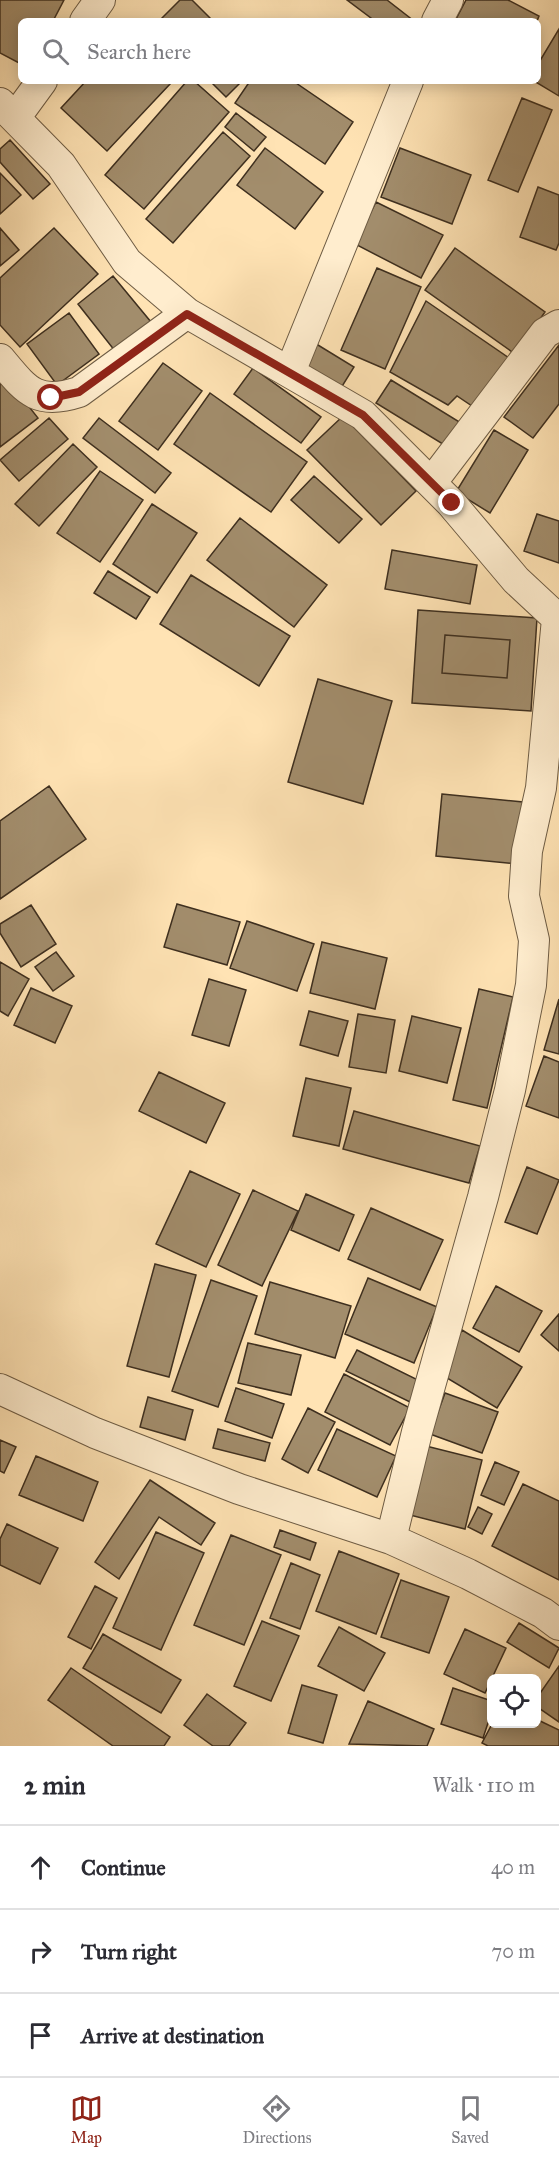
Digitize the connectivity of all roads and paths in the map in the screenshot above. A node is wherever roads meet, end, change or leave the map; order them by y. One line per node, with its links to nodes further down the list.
1 (100, 0): 3 (street)
2 (448, 0): 4 (street)
3 (87, 18)
4 (439, 18)
5 (38, 84): 7 (street)
6 (407, 84): 11 (street)
7 (8, 110): 8 (street)
8 (187, 314): 10 (street); 11 (street)
9 (559, 325): 12 (street)
10 (0, 359)
11 (290, 372): 12 (street)
12 (432, 482): 13 (street)
13 (558, 619): 15 (street)
14 (0, 1389): 15 (street)
15 (391, 1539): 16 (street)
16 (559, 1625)

